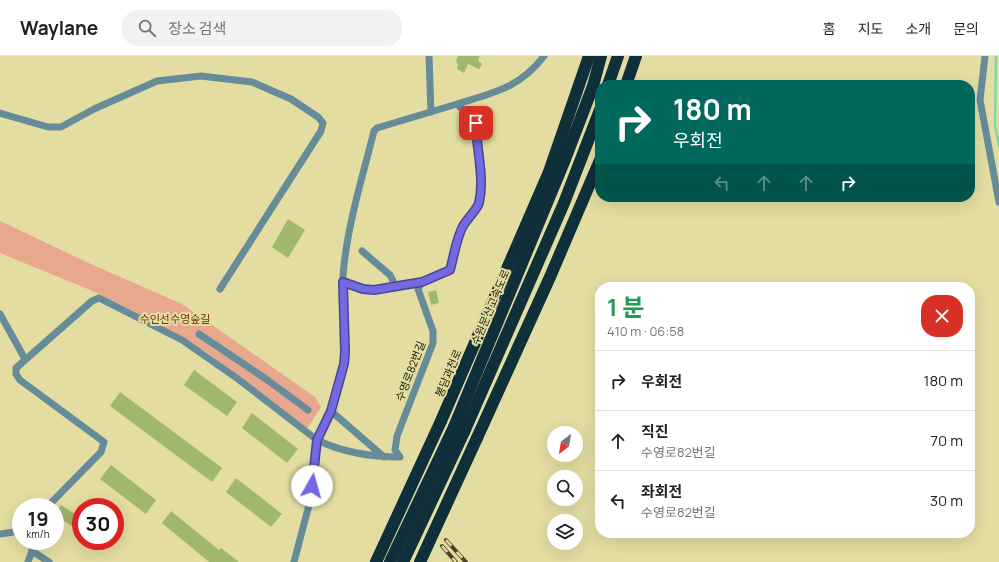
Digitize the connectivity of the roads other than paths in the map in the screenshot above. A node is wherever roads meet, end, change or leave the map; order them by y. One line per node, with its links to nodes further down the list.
1 (429, 56): 11 (street)
2 (544, 56): 10 (street)
3 (589, 56): 36 (highway, 봉담과천로, bridge)
4 (601, 56): 26 (highway, 수원문산고속도로)
5 (618, 56): 8 (highway)
6 (636, 56): 9 (highway)
7 (985, 56): 15 (street)
8 (610, 80)
9 (628, 80)
10 (457, 104): 11 (street); 18 (street)
11 (431, 112): 17 (street)
12 (0, 113): 20 (street)
13 (595, 123): 26 (highway, 수원문산고속도로)
14 (595, 172): 39 (highway, bridge)
15 (999, 202)
16 (362, 251): 19 (street)
17 (343, 282): 19 (street); 25 (street)
18 (422, 282): 19 (street); 28 (street, 수영로82번길)
19 (395, 285)
20 (220, 289)
21 (0, 314): 23 (street)
22 (199, 334): 24 (street)
23 (25, 359): 27 (street, 수영로82번길); 29 (street)
24 (308, 410)
25 (331, 411): 27 (street); 28 (street)
26 (459, 429): 37 (highway, 수원문산고속도로, bridge); 38 (highway, 수원문산고속도로, bridge)
27 (317, 440): 28 (street, 수영로82번길); 35 (street)
28 (384, 457)
29 (56, 498)
30 (12, 532): 31 (street)
31 (0, 534)
32 (32, 551): 33 (street); 34 (street)
33 (28, 562)
34 (49, 562)
35 (294, 562)
36 (376, 562)
37 (390, 562)
38 (403, 562)
39 (420, 562)

